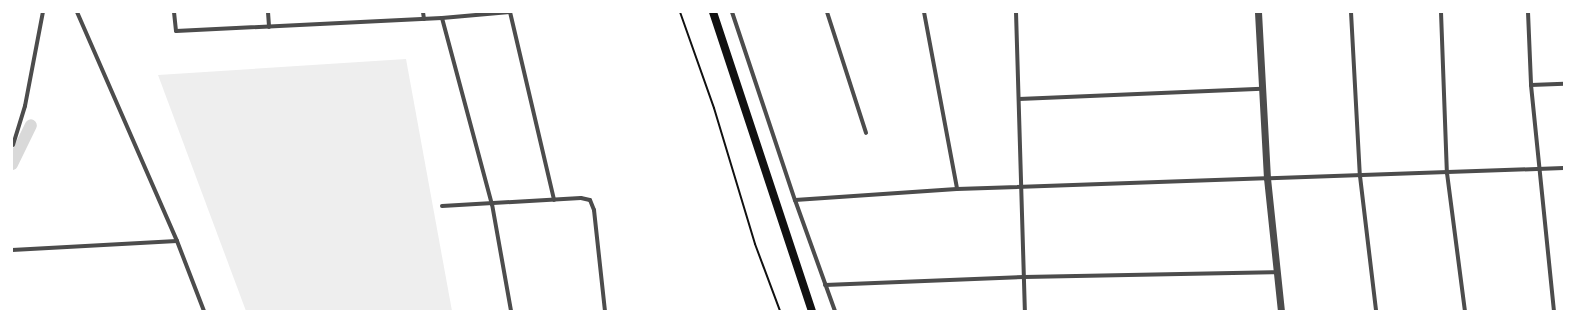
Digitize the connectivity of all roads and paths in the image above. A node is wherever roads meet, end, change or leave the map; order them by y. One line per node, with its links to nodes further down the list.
1 (43, 12): 25 (street)
2 (77, 12): 37 (street)
3 (174, 12): 19 (street)
4 (268, 12): 19 (street)
5 (423, 12): 18 (street)
6 (510, 12): 17 (street); 33 (street)
7 (680, 12): 45 (path)
8 (713, 12): 46 (main road)
9 (732, 12): 34 (street)
10 (827, 12): 24 (street)
11 (924, 12): 32 (street)
12 (1016, 12): 23 (street)
13 (1258, 12): 22 (street)
14 (1351, 12): 29 (street)
15 (1441, 12): 28 (street)
16 (1528, 12): 20 (street)
17 (442, 18): 18 (street); 35 (street)
18 (424, 19): 19 (street)
19 (269, 27)
20 (1531, 84): 21 (street); 27 (street)
21 (1564, 84)
22 (1262, 89): 23 (street); 30 (street)
23 (1019, 99): 31 (street)
24 (866, 133)
25 (13, 145)
26 (1564, 168): 27 (street)
27 (1538, 169): 28 (street); 52 (street)
28 (1447, 173): 29 (street); 51 (street)
29 (1360, 176): 30 (street); 50 (street)
30 (1267, 178): 31 (street); 39 (street)
31 (1021, 186): 32 (street); 40 (street)
32 (957, 189): 34 (street)
33 (554, 200): 35 (street); 44 (street)
34 (795, 200): 41 (street)
35 (492, 204): 36 (street); 43 (street)
36 (442, 206)
37 (176, 241): 38 (street); 42 (street)
38 (12, 250)
39 (1277, 272): 40 (street); 49 (street)
40 (1024, 277): 41 (street); 48 (street)
41 (825, 285): 47 (street)
42 (204, 311)
43 (511, 311)
44 (605, 311)
45 (780, 311)
46 (812, 311)
47 (835, 311)
48 (1025, 311)
49 (1281, 311)
50 (1376, 311)
51 (1465, 311)
52 (1554, 311)

